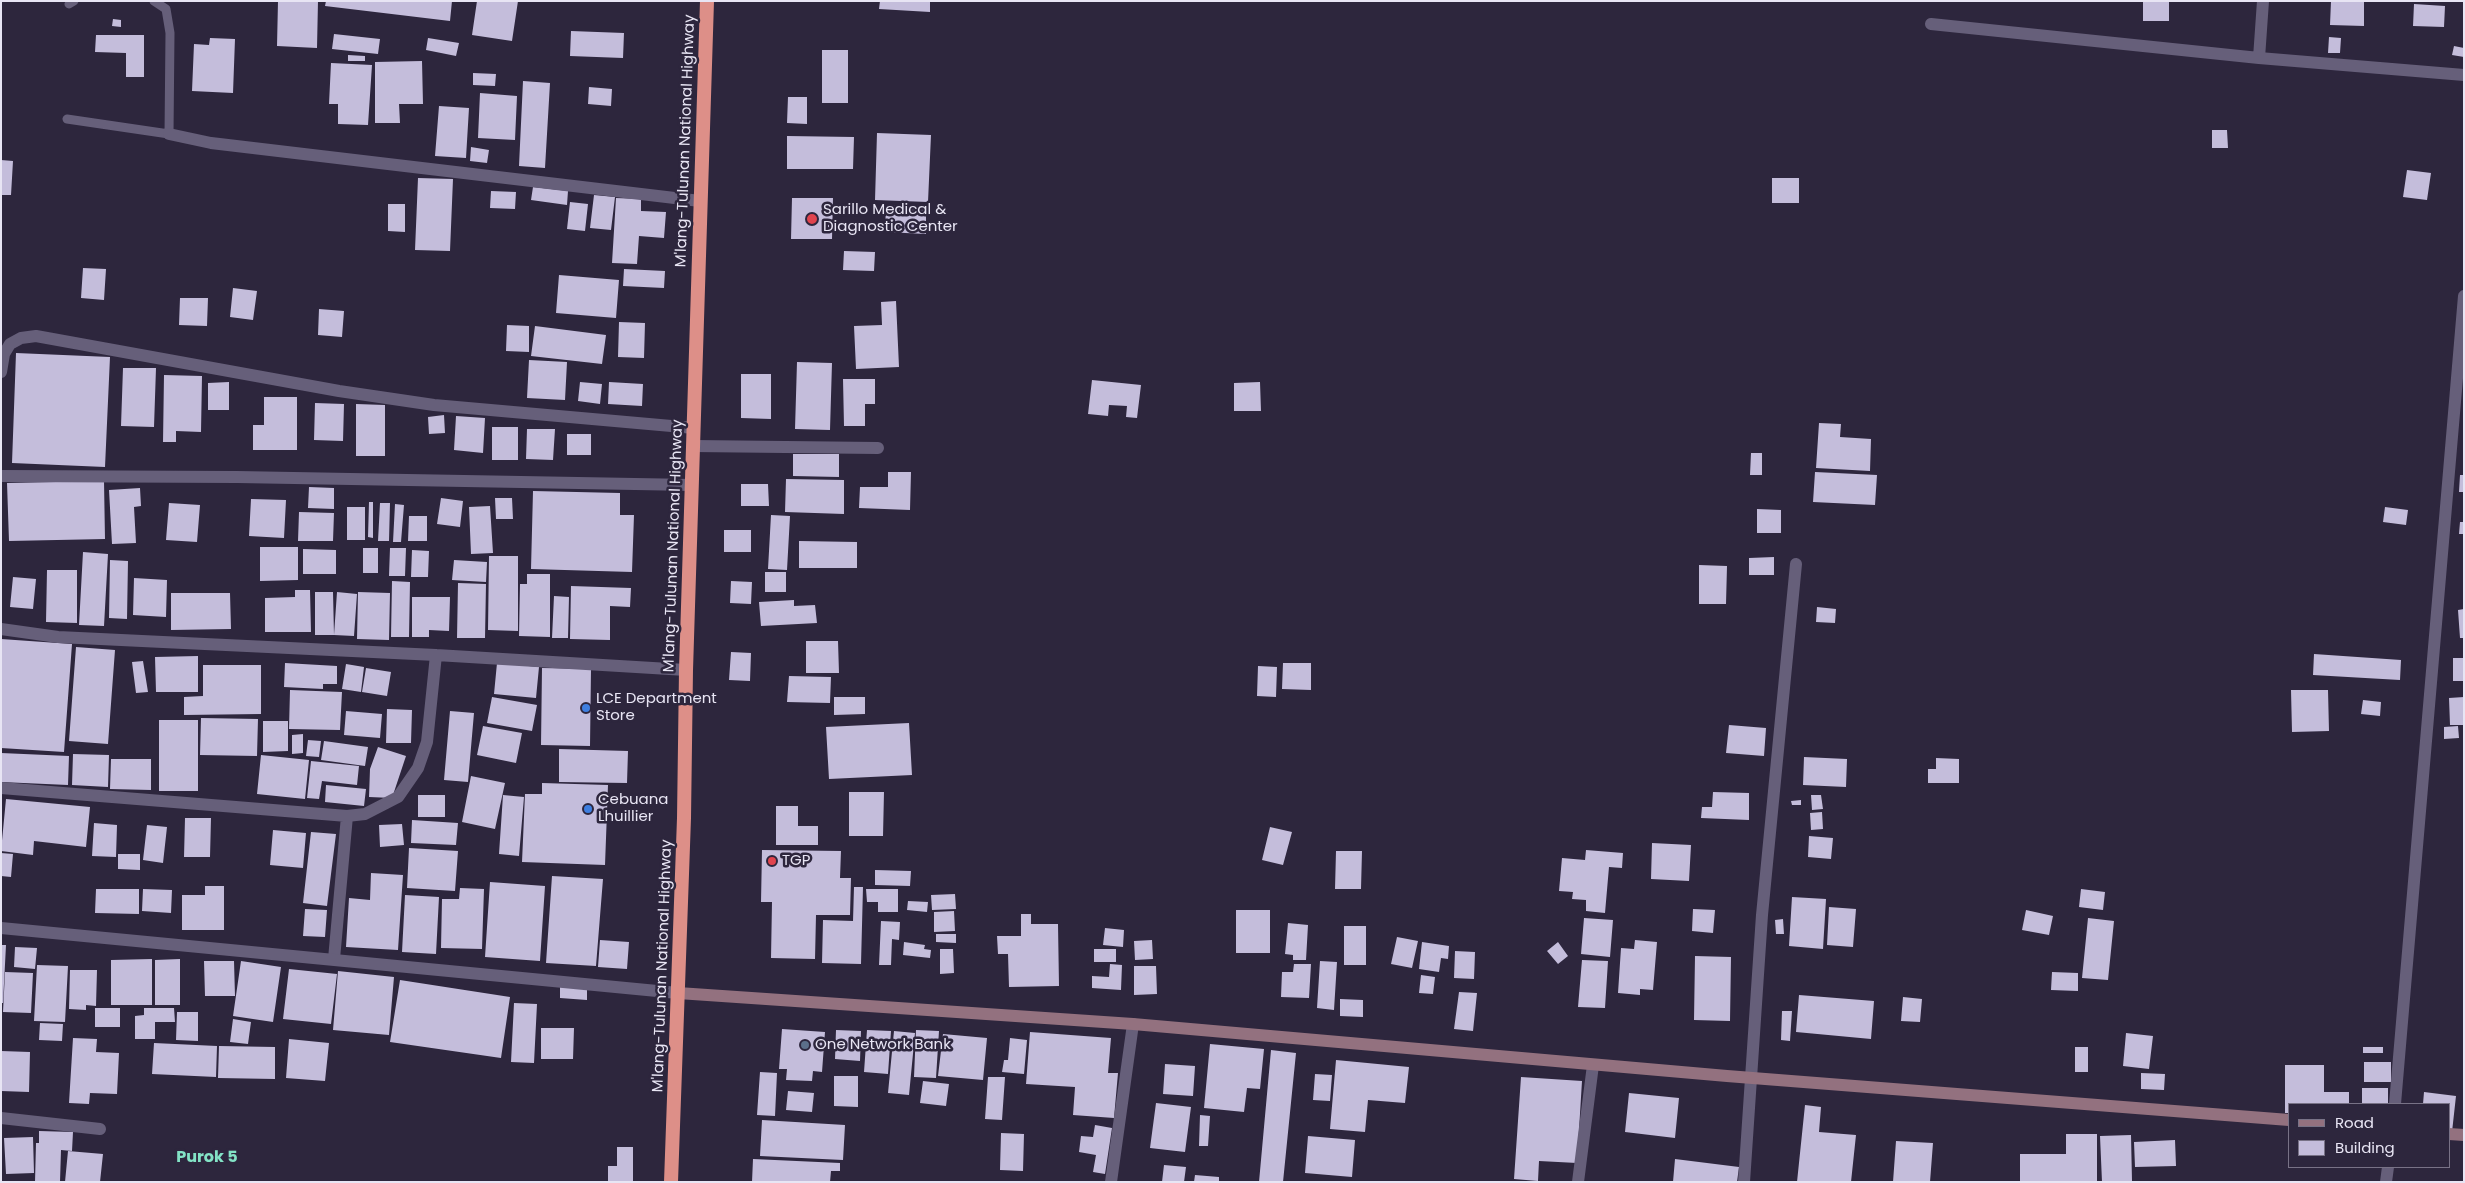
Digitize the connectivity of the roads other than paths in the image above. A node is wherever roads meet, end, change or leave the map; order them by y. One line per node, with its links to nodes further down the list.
1 (154, 1): 8 (lane)
2 (706, 1): 9 (highway, M'lang-Tulunan National Highway)
3 (2264, 1): 5 (street)
4 (1931, 24): 5 (street)
5 (2259, 58): 6 (street)
6 (2464, 75)
7 (67, 119): 8 (lane)
8 (169, 134): 9 (street)
9 (700, 201): 12 (highway, M'lang-Tulunan National Highway)
10 (2464, 296): 29 (street)
11 (1, 372): 12 (street)
12 (694, 428): 13 (highway, M'lang-Tulunan National Highway)
13 (693, 446): 14 (street); 16 (highway, M'lang-Tulunan National Highway)
14 (878, 448)
15 (1, 476): 16 (street)
16 (692, 485): 20 (highway, M'lang-Tulunan National Highway)
17 (1796, 564): 28 (street)
18 (1, 629): 19 (street)
19 (436, 655): 20 (street); 22 (street)
20 (686, 670): 25 (highway, M'lang-Tulunan National Highway)
21 (1, 788): 22 (street)
22 (348, 816): 24 (street)
23 (1, 928): 24 (street)
24 (334, 959): 25 (street)
25 (678, 993): 26 (main road); 36 (highway, M'lang-Tulunan National Highway)
26 (1133, 1024): 27 (main road); 37 (street)
27 (1593, 1065): 28 (main road); 38 (street)
28 (1752, 1078): 31 (main road); 39 (street)
29 (2395, 1103)
30 (1, 1118): 32 (street)
31 (2288, 1120)
32 (100, 1129)
33 (2450, 1134): 34 (main road)
34 (2464, 1136)
35 (2388, 1168): 40 (street)
36 (671, 1182)
37 (1111, 1182)
38 (1578, 1182)
39 (1744, 1182)
40 (2386, 1182)

